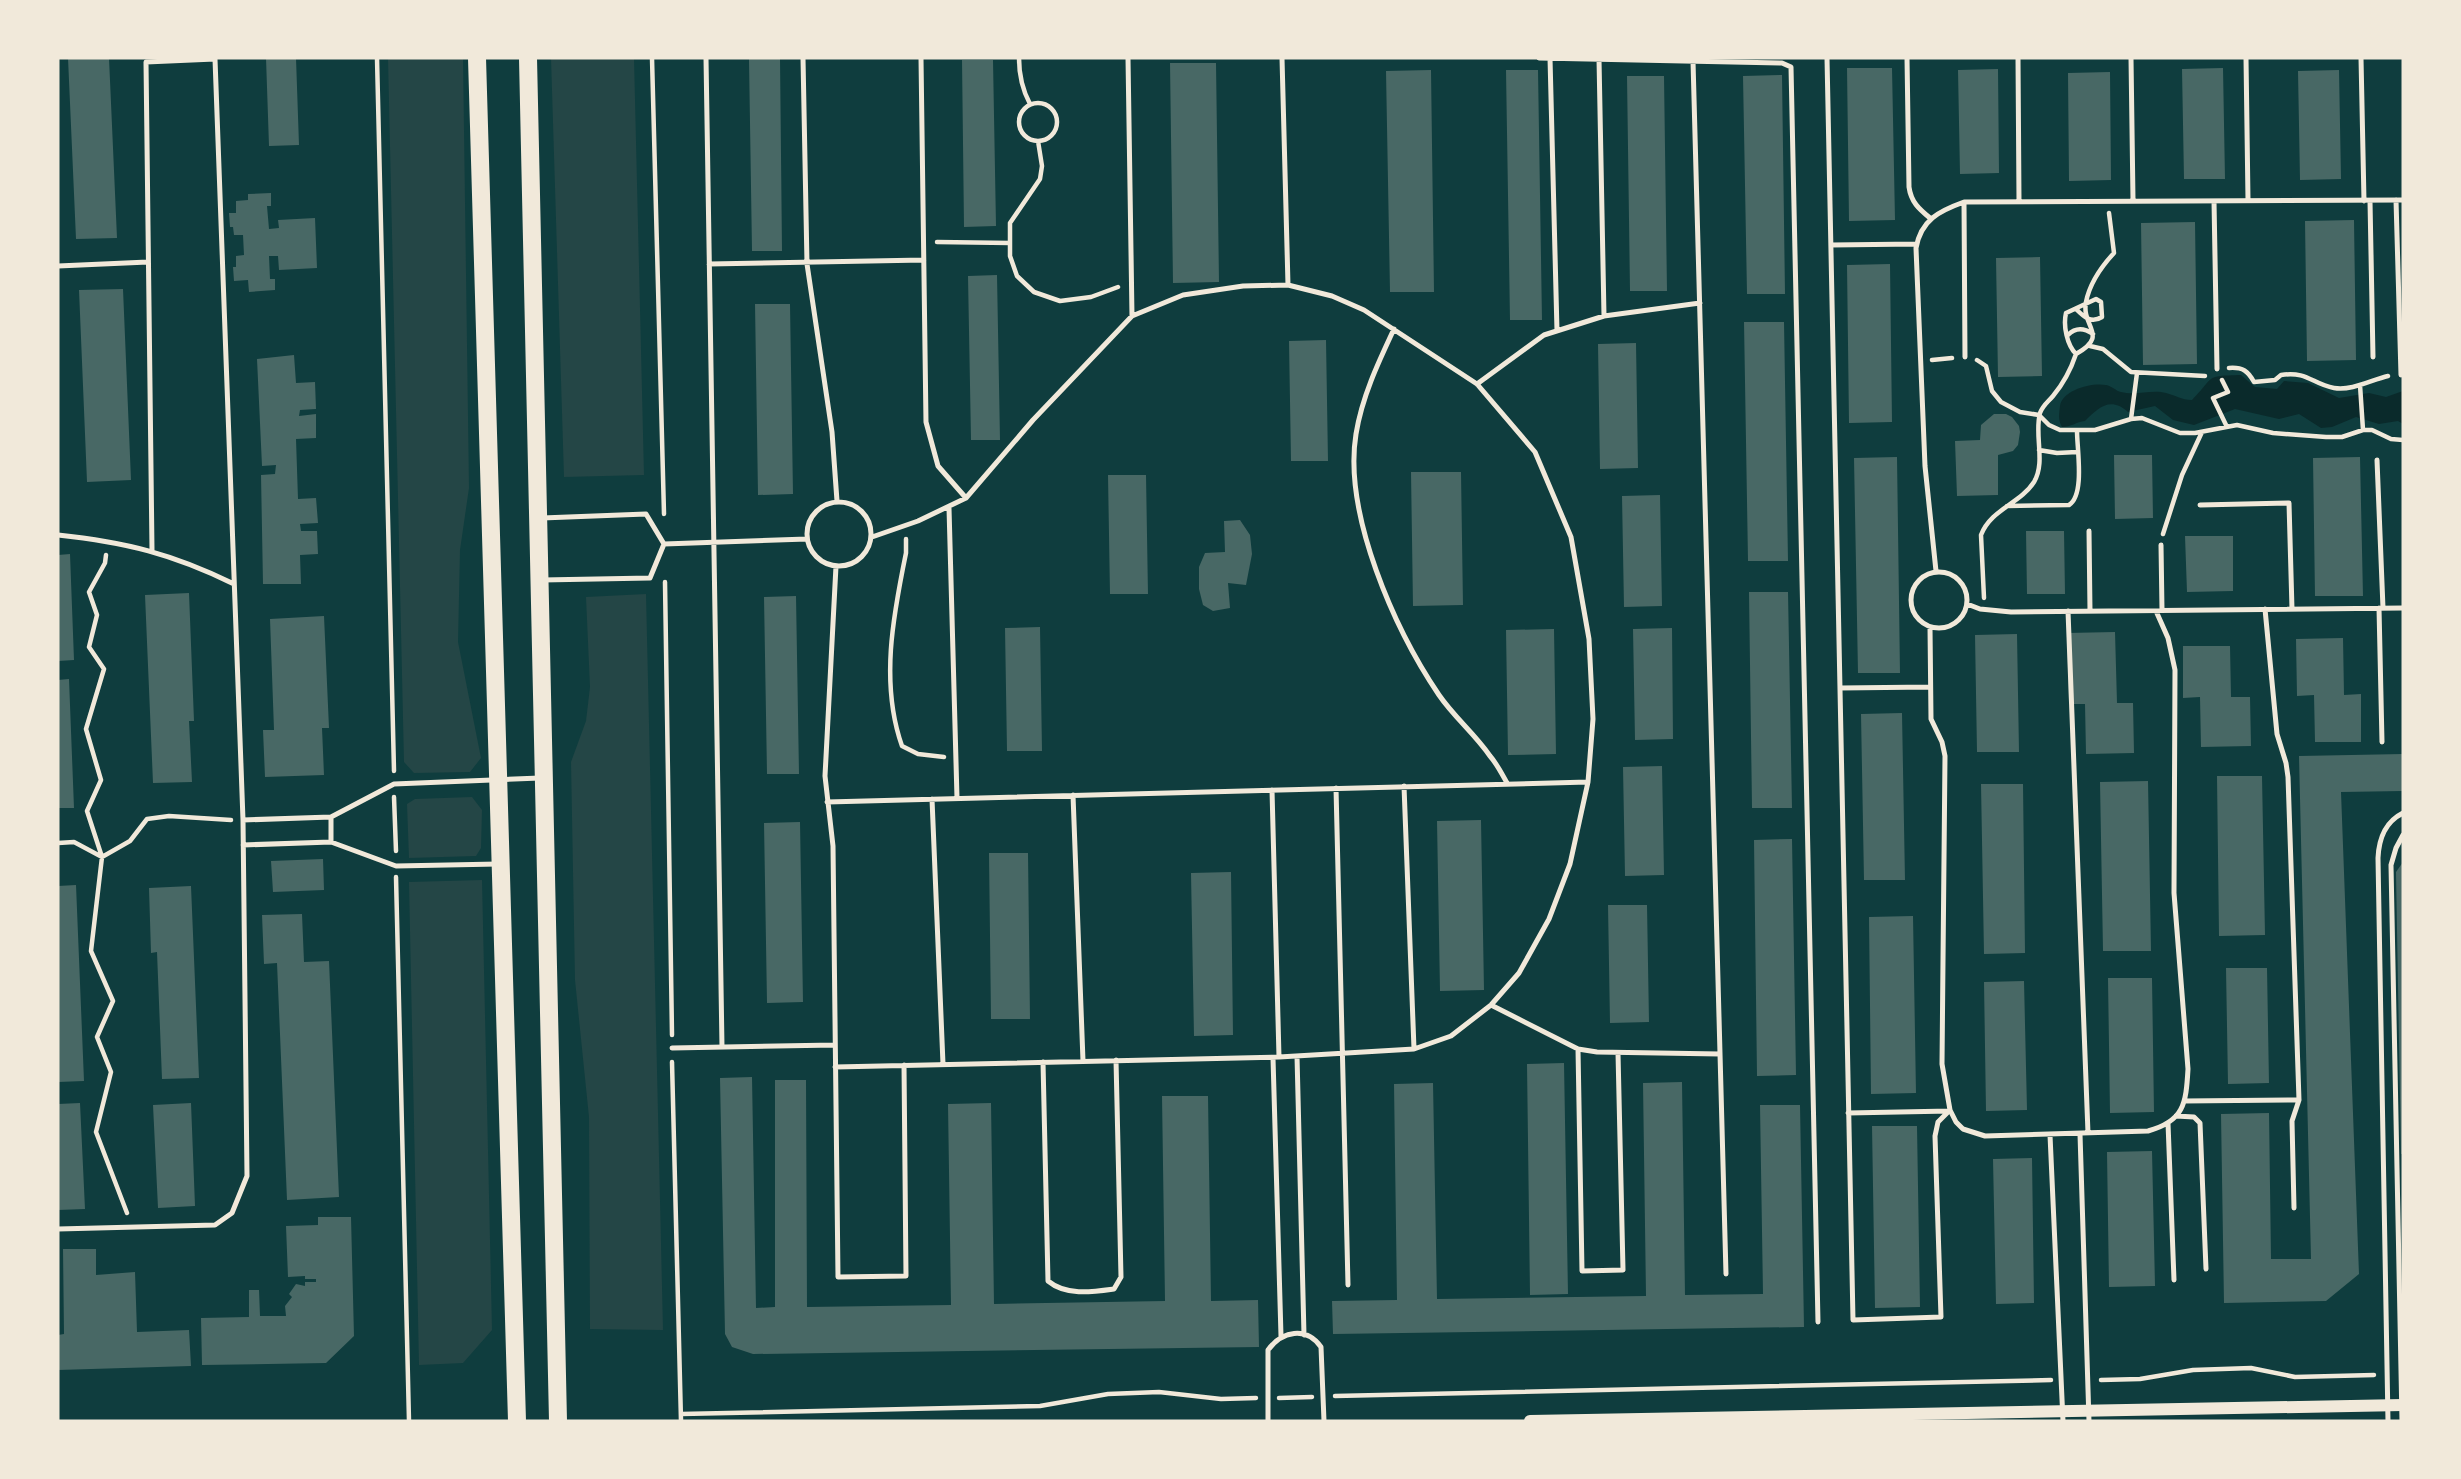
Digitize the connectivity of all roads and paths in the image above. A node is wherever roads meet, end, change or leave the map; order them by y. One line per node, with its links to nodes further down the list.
1 (377, 58): 111 (path)
2 (477, 58): 108 (main road)
3 (528, 58): 78 (main road)
4 (652, 58): 86 (path)
5 (706, 58): 39 (lane)
6 (803, 58): 38 (lane)
7 (921, 58): 32 (lane)
8 (1018, 58): 21 (path)
9 (1128, 58): 41 (lane)
10 (1282, 58): 42 (lane)
11 (1539, 58): 12 (lane)
12 (1550, 58): 19 (lane); 50 (lane)
13 (1827, 58): 35 (lane)
14 (1907, 58): 31 (lane)
15 (2018, 58): 26 (lane)
16 (2132, 58): 23 (lane)
17 (2246, 58): 24 (lane)
18 (2361, 58): 29 (lane)
19 (1600, 59): 20 (lane); 47 (lane)
20 (1693, 61): 43 (lane); 163 (lane)
21 (1031, 104): 22 (path); 22 (path)
22 (1038, 141): 33 (path)
23 (2133, 200): 27 (lane); 28 (lane)
24 (2248, 200): 28 (lane); 29 (lane)
25 (2400, 200): 29 (lane); 60 (lane)
26 (2019, 201): 27 (lane); 30 (lane)
27 (2109, 201): 44 (path)
28 (2214, 201): 58 (lane)
29 (2367, 201): 56 (lane)
30 (1964, 202): 31 (lane); 55 (lane)
31 (1930, 218): 34 (lane)
32 (923, 242): 33 (path); 36 (lane)
33 (1010, 243): 41 (path)
34 (1917, 244): 35 (lane); 57 (lane)
35 (1831, 245): 104 (lane)
36 (924, 260): 38 (lane); 73 (lane)
37 (148, 262): 40 (lane); 88 (lane); 92 (lane)
38 (807, 262): 39 (lane); 74 (lane)
39 (709, 264): 85 (lane)
40 (58, 266)
41 (1132, 281): 46 (lane)
42 (1288, 285): 46 (lane); 49 (lane)
43 (1700, 303): 47 (lane); 137 (lane)
44 (2086, 303): 45 (path); 48 (path); 48 (path)
45 (2076, 309): 48 (path); 52 (path)
46 (1132, 316): 73 (lane)
47 (1604, 316): 50 (lane)
48 (2088, 320): 51 (path)
49 (1394, 329): 61 (lane); 110 (lane)
50 (1557, 331): 61 (lane)
51 (2093, 334): 52 (path); 53 (path)
52 (2067, 336): 54 (path)
53 (2090, 346): 54 (path); 59 (path)
54 (2076, 354): 63 (path)
55 (1965, 357): 57 (path); 63 (path)
56 (2373, 357)
57 (1921, 360): 90 (lane)
58 (2218, 371): 59 (path); 62 (path); 65 (path)
59 (2137, 373): 64 (path)
60 (2401, 375): 62 (path)
61 (1477, 384): 109 (lane)
62 (2360, 385): 66 (path)
63 (2039, 415): 67 (path); 70 (path)
64 (2131, 416): 67 (path); 68 (path)
65 (2227, 427): 66 (path); 68 (path)
66 (2363, 430): 69 (path)
67 (2077, 431): 71 (path)
68 (2203, 432): 87 (path)
69 (2403, 440)
70 (2039, 450): 71 (path); 76 (path)
71 (2077, 452): 76 (path)
72 (2377, 460): 94 (lane)
73 (967, 498): 77 (lane)
74 (837, 501): 82 (lane); 83 (lane)
75 (2200, 505): 98 (lane)
76 (2007, 506): 96 (path)
77 (949, 508): 79 (lane); 106 (lane)
78 (538, 518): 86 (lane); 91 (main road)
79 (905, 526): 82 (lane); 106 (path)
80 (2089, 531): 101 (lane)
81 (58, 535): 84 (lane)
82 (872, 537): 89 (lane)
83 (807, 539): 85 (lane); 89 (lane)
84 (109, 541): 88 (lane); 126 (path)
85 (712, 542): 86 (lane); 131 (lane)
86 (664, 544): 91 (lane); 132 (path)
87 (2161, 545): 99 (lane)
88 (152, 550): 92 (lane)
89 (836, 566): 118 (lane)
90 (1936, 571): 93 (lane); 102 (lane)
91 (539, 580): 107 (main road)
92 (234, 584): 121 (lane)
93 (1967, 604): 96 (lane); 102 (lane)
94 (2381, 608): 95 (lane); 98 (lane); 105 (lane)
95 (2403, 608)
96 (1984, 609): 100 (lane)
97 (2265, 609): 98 (lane); 99 (lane); 146 (lane)
98 (2292, 609)
99 (2159, 610): 101 (lane); 147 (lane)
100 (2068, 611): 101 (lane); 152 (lane)
101 (2090, 611)
102 (1930, 627): 103 (lane)
103 (1930, 687): 104 (lane); 148 (lane)
104 (1840, 688): 149 (lane)
105 (2382, 742)
106 (956, 759): 116 (lane)
107 (543, 778): 108 (lane); 180 (main road)
108 (498, 780): 111 (lane); 127 (main road)
109 (1588, 782): 110 (lane); 129 (lane)
110 (1507, 783): 112 (lane)
111 (394, 784): 120 (lane); 128 (path)
112 (1404, 786): 113 (lane); 133 (lane)
113 (1336, 788): 114 (lane); 135 (lane)
114 (1272, 790): 115 (lane); 139 (lane)
115 (1073, 795): 116 (lane); 141 (lane)
116 (957, 798): 117 (lane)
117 (932, 799): 118 (lane); 143 (lane)
118 (827, 802): 130 (lane)
119 (2403, 813): 166 (lane)
120 (331, 817): 121 (lane); 123 (lane)
121 (243, 820): 125 (lane); 126 (path)
122 (2403, 835): 162 (lane)
123 (331, 842): 125 (lane); 128 (lane)
124 (58, 843): 126 (path)
125 (243, 845): 156 (lane)
126 (102, 857): 156 (path)
127 (501, 864): 128 (lane); 179 (main road)
128 (396, 866): 178 (path)
129 (1491, 1005): 133 (lane); 134 (lane)
130 (835, 1045): 131 (lane); 145 (lane)
131 (722, 1047): 132 (lane)
132 (672, 1048): 173 (path)
133 (1414, 1049): 135 (lane)
134 (1578, 1049): 136 (lane); 136 (lane)
135 (1342, 1053): 138 (lane); 161 (lane)
136 (1618, 1053): 137 (lane)
137 (1720, 1054): 159 (lane)
138 (1297, 1056): 139 (lane); 164 (lane)
139 (1276, 1058): 140 (lane); 165 (lane)
140 (1116, 1060): 141 (lane); 142 (lane)
141 (1083, 1061): 142 (lane)
142 (1043, 1062): 143 (lane)
143 (943, 1064): 144 (lane)
144 (904, 1065): 145 (lane); 145 (lane)
145 (835, 1067)
146 (2299, 1100): 147 (lane); 155 (lane)
147 (2184, 1101): 150 (lane)
148 (1950, 1111): 149 (lane); 149 (lane); 154 (lane)
149 (1848, 1113)
150 (2176, 1116): 151 (lane); 158 (lane)
151 (2168, 1123): 152 (lane); 160 (lane)
152 (2088, 1133): 153 (lane)
153 (2080, 1134): 154 (lane); 168 (lane)
154 (2050, 1135): 167 (lane)
155 (2294, 1208)
156 (133, 1227): 157 (lane)
157 (58, 1229)
158 (2206, 1269)
159 (1726, 1274)
160 (2174, 1280)
161 (1348, 1285)
162 (2402, 1298): 172 (lane)
163 (1818, 1322)
164 (1304, 1335): 165 (lane); 169 (lane)
165 (1281, 1336): 170 (lane)
166 (2387, 1375): 168 (path); 171 (lane)
167 (2061, 1380): 169 (path); 174 (lane)
168 (2088, 1380): 175 (lane)
169 (1324, 1396): 170 (path); 183 (lane)
170 (1268, 1398): 173 (path); 182 (lane)
171 (2388, 1405): 172 (street); 175 (street); 185 (lane)
172 (2403, 1405): 186 (lane)
173 (681, 1414): 181 (path)
174 (2062, 1416): 175 (street); 176 (street)
175 (2088, 1416)
176 (1767, 1419): 177 (street)
177 (1728, 1420): 184 (street)
178 (409, 1421)
179 (517, 1421)
180 (558, 1421)
181 (681, 1421)
182 (1268, 1421)
183 (1324, 1421)
184 (1530, 1421)
185 (2388, 1421)
186 (2403, 1421)

